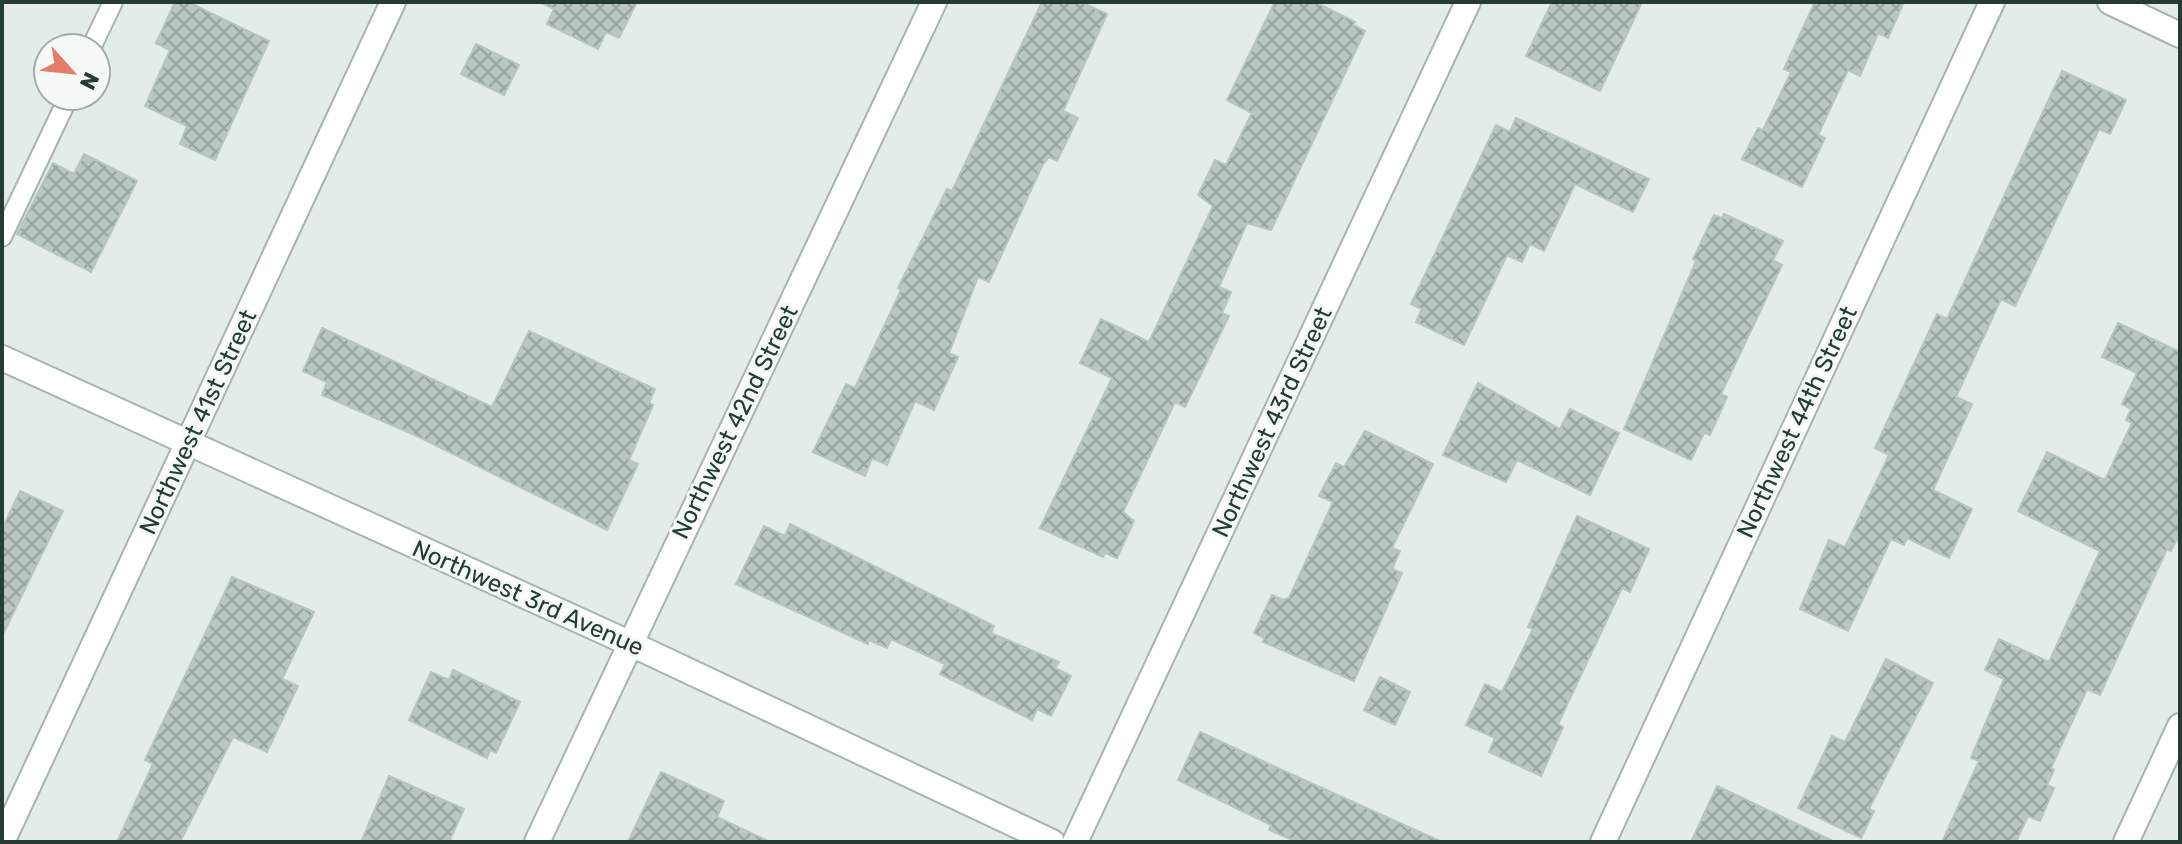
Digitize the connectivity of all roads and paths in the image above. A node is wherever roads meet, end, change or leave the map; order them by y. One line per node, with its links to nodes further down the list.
1 (113, 2): 7 (lane)
2 (393, 2): 12 (street, Northwest 41st Street)
3 (934, 2): 13 (street, Northwest 42nd Street)
4 (1468, 2): 18 (street, Northwest 43rd Street)
5 (1992, 2): 19 (street, Northwest 44th Street)
6 (2110, 2): 8 (street)
7 (99, 32)
8 (2180, 35)
9 (61, 112): 10 (lane)
10 (2, 237)
11 (2, 358): 12 (street, Northwest 3rd Avenue)
12 (188, 444): 13 (street, Northwest 3rd Avenue); 15 (street, Northwest 41st Street)
13 (629, 643): 16 (street, Northwest 42nd Street); 17 (street, Northwest 3rd Avenue)
14 (2180, 726): 20 (street)
15 (2, 842)
16 (537, 842)
17 (1052, 842)
18 (1075, 842)
19 (1603, 842)
20 (2126, 842)

